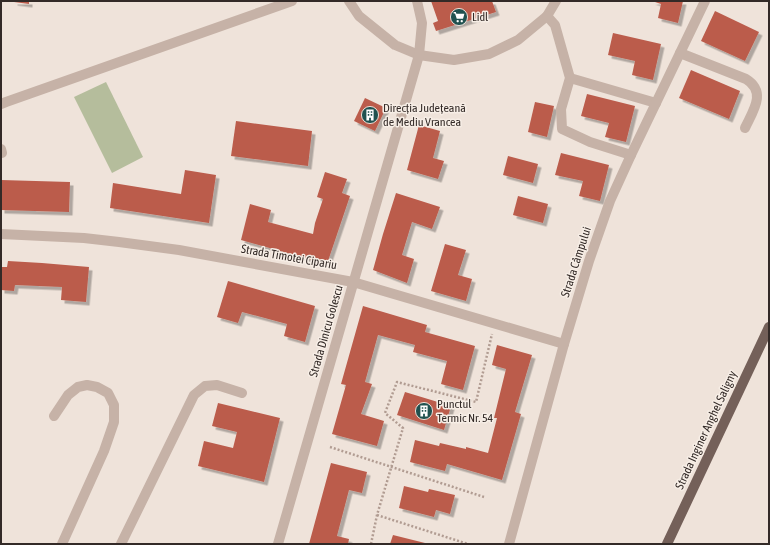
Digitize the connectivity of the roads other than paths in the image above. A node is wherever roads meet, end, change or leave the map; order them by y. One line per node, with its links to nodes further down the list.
1 (292, 1): 11 (street)
2 (350, 1): 8 (street)
3 (416, 1): 8 (street, Strada Dinicu Golescu)
4 (556, 1): 6 (street)
5 (705, 1): 7 (street, Strada Câmpului)
6 (547, 16): 8 (street); 9 (street)
7 (680, 53): 10 (street, Strada Câmpului); 12 (street)
8 (419, 55): 15 (street, Strada Dinicu Golescu)
9 (570, 78): 10 (street); 13 (street)
10 (656, 103): 13 (street, Strada Câmpului)
11 (1, 104)
12 (744, 128)
13 (630, 155): 17 (street, Strada Câmpului)
14 (1, 234): 15 (street, Strada Timotei Cipariu)
15 (353, 282): 17 (street, Strada Timotei Cipariu); 22 (street, Strada Dinicu Golescu)
16 (769, 327): 24 (main road, Strada Inginer Anghel Saligny)
17 (564, 344): 23 (street, Strada Câmpului)
18 (242, 393): 21 (street)
19 (54, 416): 20 (street)
20 (62, 544)
21 (121, 544)
22 (278, 544)
23 (509, 544)
24 (667, 544)

